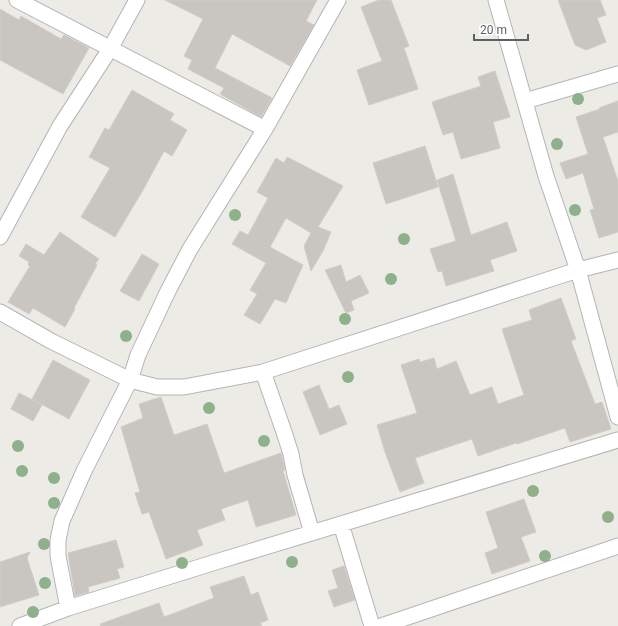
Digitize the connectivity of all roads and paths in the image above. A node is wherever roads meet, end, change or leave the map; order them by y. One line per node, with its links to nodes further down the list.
1 (17, 0): 5 (street)
2 (137, 0): 5 (street)
3 (338, 0): 8 (street)
4 (496, 0): 7 (street)
5 (110, 49): 8 (street); 9 (street)
6 (618, 74): 7 (street)
7 (525, 101): 11 (street)
8 (265, 129): 14 (street)
9 (0, 237)
10 (618, 260): 11 (street)
11 (578, 270): 13 (street); 15 (street)
12 (0, 312): 14 (street)
13 (263, 372): 14 (street); 18 (street)
14 (130, 380): 20 (street)
15 (618, 417)
16 (618, 440): 17 (street)
17 (341, 524): 18 (street); 22 (street)
18 (312, 533): 20 (street)
19 (618, 546): 23 (street)
20 (68, 608): 21 (street)
21 (20, 626)
22 (372, 626)
23 (381, 626)

